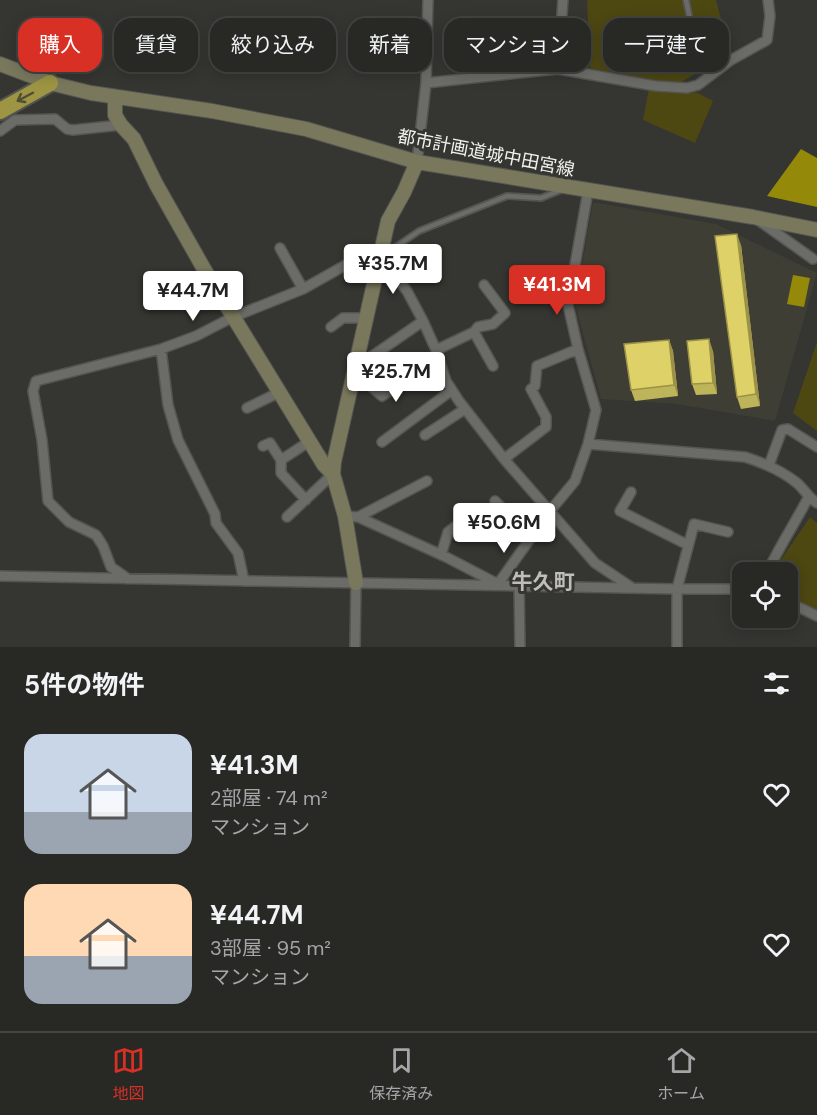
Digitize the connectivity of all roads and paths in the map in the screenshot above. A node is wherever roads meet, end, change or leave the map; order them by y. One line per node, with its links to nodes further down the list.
1 (428, 0): 11 (street)
2 (563, 0): 5 (street)
3 (686, 0): 6 (lane)
4 (768, 0): 9 (street)
5 (562, 18)
6 (690, 18)
7 (0, 64): 10 (street, 都市計画道城中田宮線)
8 (530, 72): 11 (street)
9 (575, 72)
10 (50, 82): 12 (street, 都市計画道城中田宮線); 13 (highway, one-way to 13)
11 (426, 83): 16 (street)
12 (115, 98): 14 (street); 16 (street, 都市計画道城中田宮線)
13 (0, 111)
14 (121, 125): 15 (street); 26 (street)
15 (0, 131)
16 (417, 162): 17 (street, 都市計画道城中田宮線); 22 (street)
17 (566, 188): 18 (street, 都市計画道城中田宮線); 22 (lane)
18 (588, 191): 19 (street, 都市計画道城中田宮線); 32 (street)
19 (753, 217): 20 (street, 都市計画道城中田宮線); 23 (street)
20 (817, 230)
21 (280, 248): 25 (street)
22 (381, 257): 25 (street); 27 (street); 28 (street)
23 (813, 259)
24 (484, 285): 30 (street)
25 (303, 289): 26 (street)
26 (233, 317): 31 (street); 37 (street)
27 (367, 318): 29 (street); 35 (street)
28 (423, 321): 33 (street); 35 (street)
29 (331, 327)
30 (474, 332): 33 (street); 34 (street)
31 (161, 349): 65 (street); 66 (street)
32 (578, 350): 43 (street); 46 (street)
33 (437, 353): 35 (street); 36 (street)
34 (493, 366)
35 (355, 370): 49 (street)
36 (452, 390): 39 (street); 42 (street)
37 (280, 392): 38 (street); 41 (street)
38 (247, 408)
39 (465, 409): 40 (street); 46 (street)
40 (425, 435)
41 (310, 441): 47 (street); 49 (street)
42 (382, 442)
43 (588, 444): 48 (street); 55 (street)
44 (263, 446): 47 (street)
45 (817, 447): 48 (street)
46 (504, 459): 55 (street)
47 (281, 460): 52 (street)
48 (770, 465): 53 (street)
49 (333, 474): 52 (street); 58 (street)
50 (427, 481): 58 (street)
51 (631, 492): 61 (street)
52 (306, 500): 57 (street)
53 (813, 500): 63 (street)
54 (495, 501): 60 (street)
55 (550, 511): 60 (street); 70 (street)
56 (473, 513): 62 (street)
57 (287, 517)
58 (352, 517): 62 (street); 67 (street)
59 (728, 532): 61 (street)
60 (531, 538): 68 (street)
61 (688, 545): 71 (street)
62 (441, 555): 68 (street)
63 (772, 562)
64 (0, 576): 65 (street)
65 (128, 579): 66 (street)
66 (244, 581): 67 (street)
67 (356, 583): 68 (street); 75 (street)
68 (498, 584): 69 (street)
69 (519, 585): 70 (street); 76 (street)
70 (631, 587): 71 (street)
71 (677, 589): 72 (street); 77 (street)
72 (732, 589)
73 (798, 607): 74 (street)
74 (817, 616)
75 (356, 647)
76 (520, 647)
77 (677, 647)

